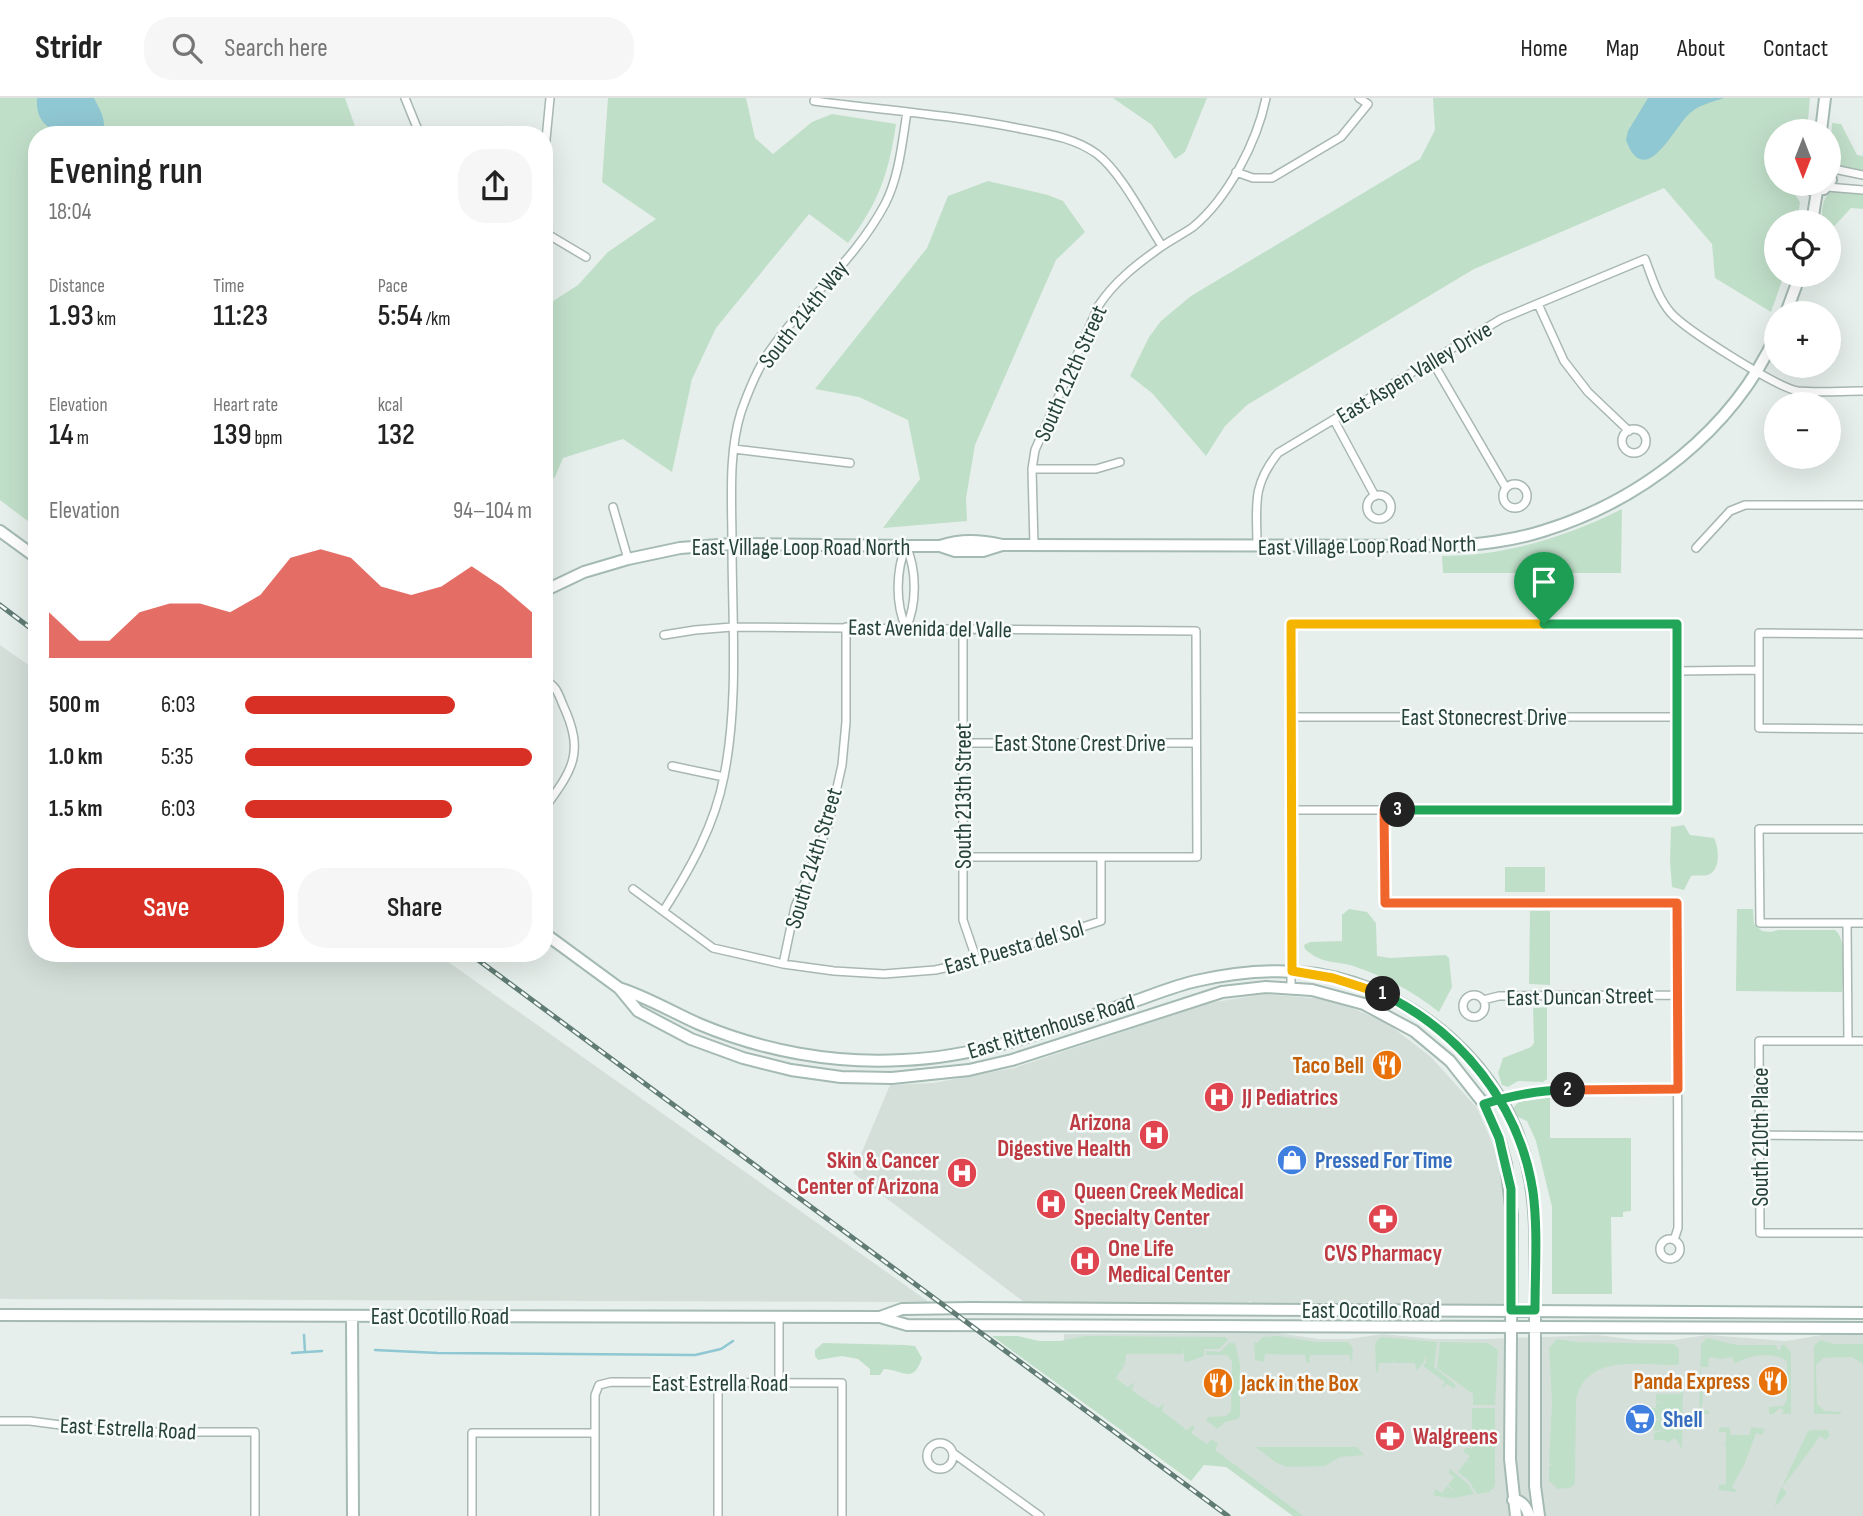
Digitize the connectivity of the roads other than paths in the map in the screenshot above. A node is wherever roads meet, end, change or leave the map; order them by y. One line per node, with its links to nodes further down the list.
1 (405, 98): 9 (street)
2 (550, 98): 10 (street)
3 (1266, 98): 12 (street, South 212th Street)
4 (1359, 98): 12 (street)
5 (1825, 98): 8 (main road)
6 (814, 101): 7 (street)
7 (907, 112): 17 (street); 26 (street, South 214th Way)
8 (1822, 119)
9 (416, 126)
10 (547, 126)
11 (1841, 171): 13 (street)
12 (1236, 172): 17 (street, South 212th Street)
13 (1863, 175)
14 (1841, 189): 15 (street)
15 (1863, 190)
16 (553, 237): 18 (street)
17 (1162, 246): 29 (street, South 212th Street)
18 (586, 257)
19 (1538, 304): 21 (street, East Aspen Valley Drive); 22 (street, East Aspen Valley Drive); 25 (street)
20 (1764, 357): 22 (main road, East Village Loop Road North)
21 (1432, 361): 24 (street, East Aspen Valley Drive); 30 (street)
22 (1756, 371): 23 (street); 38 (main road, East Village Loop Road North)
23 (1863, 391)
24 (1334, 420): 31 (street); 38 (street, East Aspen Valley Drive)
25 (1629, 431)
26 (734, 449): 28 (street); 35 (street, South 214th Way)
27 (1120, 462): 29 (street)
28 (850, 463)
29 (1032, 469): 36 (street, South 212th Street)
30 (1506, 488)
31 (1376, 496)
32 (1863, 505): 39 (street)
33 (613, 506): 41 (street)
34 (0, 531): 40 (main road)
35 (732, 544): 37 (main road, East Village Loop Road North); 41 (main road, East Village Loop Road North); 43 (street, South 214th Way)
36 (1034, 545): 37 (main road, East Village Loop Road North); 38 (main road, East Village Loop Road North)
37 (906, 546): 45 (street); 45 (street)
38 (1257, 546)
39 (1696, 548)
40 (28, 551)
41 (628, 559): 42 (main road, East Village Loop Road North)
42 (553, 587)
43 (732, 627): 44 (street, East Avenida del Valle); 48 (street, East Avenida del Valle); 58 (street, South 214th Way)
44 (846, 627): 45 (street, East Avenida del Valle); 71 (street, South 214th Street)
45 (906, 628): 46 (street, East Avenida del Valle)
46 (963, 629): 55 (street, South 213th Street); 56 (street, East Avenida del Valle)
47 (1863, 634): 49 (street)
48 (664, 635)
49 (1759, 670): 50 (street); 54 (street)
50 (1677, 671): 52 (street); 53 (street)
51 (553, 684): 59 (street)
52 (1291, 717): 53 (street, East Stonecrest Drive); 60 (street)
53 (1677, 717): 61 (street)
54 (1863, 729)
55 (963, 743): 56 (street, East Stone Crest Drive); 63 (street, South 213th Street)
56 (1196, 743): 64 (street)
57 (672, 766): 58 (street)
58 (724, 777): 66 (street, South 214th Way)
59 (553, 797)
60 (1291, 810): 61 (street); 72 (street)
61 (1384, 810): 75 (street)
62 (1863, 829): 67 (street)
63 (963, 857): 64 (street); 70 (street, South 213th Street)
64 (1101, 857): 70 (street, East Puesta del Sol)
65 (633, 889): 66 (street, East Puesta del Sol)
66 (664, 910): 71 (street, East Puesta del Sol)
67 (1847, 923): 68 (street); 77 (street)
68 (1863, 923)
69 (553, 940): 74 (main road)
70 (977, 961): 71 (street, East Puesta del Sol)
71 (783, 964)
72 (1292, 971): 73 (street); 74 (main road, East Rittenhouse Road); 80 (main road, East Rittenhouse Road)
73 (1292, 987): 74 (main road, East Rittenhouse Road); 81 (main road, East Rittenhouse Road)
74 (619, 988)
75 (1677, 995): 76 (street, East Duncan Street); 79 (street)
76 (1483, 1000)
77 (1848, 1041): 78 (street); 82 (street, South 210th Place)
78 (1863, 1041)
79 (1678, 1089): 80 (street); 85 (street)
80 (1500, 1099): 81 (street); 88 (main road, East Rittenhouse Road)
81 (1484, 1104): 87 (main road, East Rittenhouse Road)
82 (1760, 1136): 83 (street); 84 (street, South 210th Place)
83 (1863, 1136)
84 (1863, 1233)
85 (1674, 1240)
86 (1342, 1310): 87 (main road, East Ocotillo Road); 94 (main road, East Ocotillo Road); 95 (main road)
87 (1511, 1310): 88 (main road, East Ocotillo Road); 96 (main road, East Rittenhouse Road)
88 (1535, 1310): 89 (main road, East Ocotillo Road); 97 (main road, East Rittenhouse Road)
89 (1822, 1312): 90 (main road, East Ocotillo Road); 98 (main road)
90 (1863, 1313)
91 (0, 1315): 92 (main road, East Ocotillo Road)
92 (352, 1316): 93 (main road, East Ocotillo Road); 107 (main road)
93 (779, 1317): 94 (main road, East Ocotillo Road); 101 (street)
94 (880, 1317): 95 (main road, East Ocotillo Road)
95 (1332, 1326): 96 (main road, East Ocotillo Road)
96 (1510, 1327): 97 (main road, East Ocotillo Road); 105 (main road, East Rittenhouse Road)
97 (1535, 1327): 98 (main road, East Ocotillo Road); 115 (main road, East Rittenhouse Road)
98 (1802, 1328): 99 (main road, East Ocotillo Road)
99 (1863, 1328)
100 (718, 1382): 101 (street, East Estrella Road); 103 (street, East Estrella Road); 110 (street)
101 (779, 1383): 111 (street, East Estrella Road)
102 (0, 1421): 106 (street, East Estrella Road)
103 (595, 1433): 108 (street); 109 (street)
104 (953, 1454): 112 (street)
105 (1513, 1500): 113 (main road, East Rittenhouse Road); 114 (main road)
106 (255, 1516)
107 (353, 1516)
108 (472, 1516)
109 (595, 1516)
110 (718, 1516)
111 (842, 1516)
112 (1040, 1516)
113 (1516, 1516)
114 (1529, 1516)
115 (1539, 1516)

